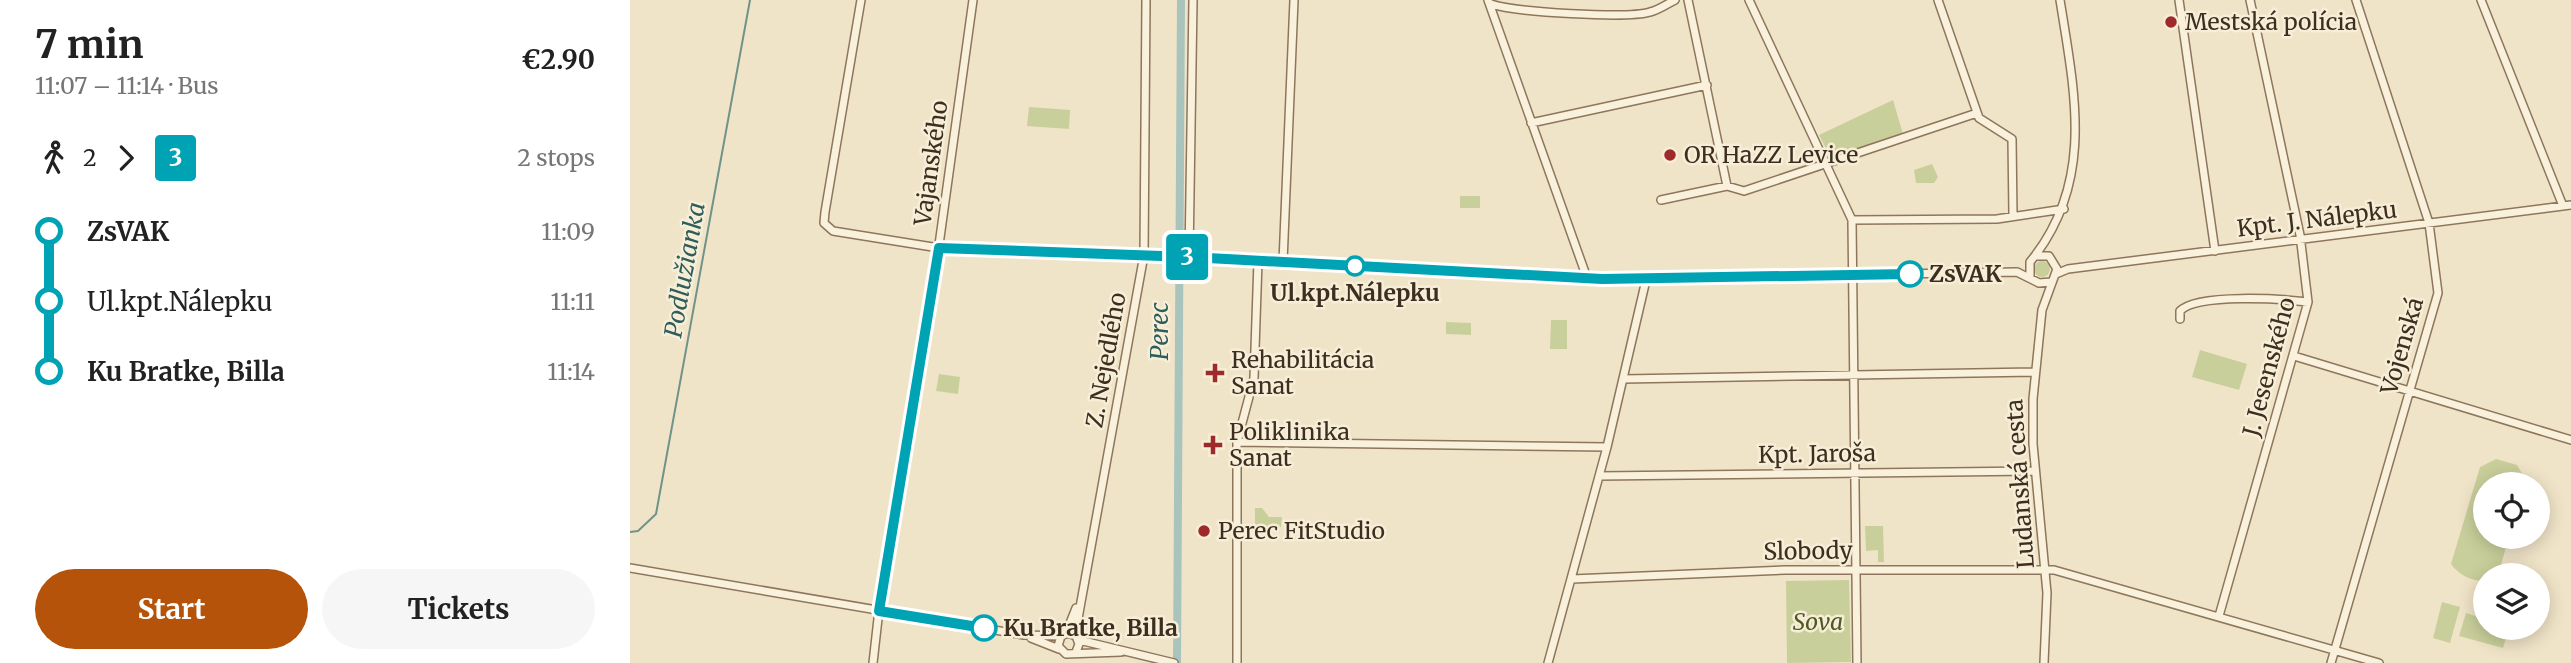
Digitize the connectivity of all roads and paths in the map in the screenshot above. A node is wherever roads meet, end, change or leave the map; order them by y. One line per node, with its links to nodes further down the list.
1 (861, 0): 29 (street)
2 (973, 0): 29 (street, Vajanského)
3 (1146, 0): 31 (street, Z. Nejedlého)
4 (1193, 0): 33 (street)
5 (1294, 0): 36 (street)
6 (1675, 0): 15 (street)
7 (1688, 0): 16 (street)
8 (1749, 0): 19 (street)
9 (1938, 0): 17 (street)
10 (2060, 0): 23 (street)
11 (2179, 0): 30 (street)
12 (2250, 0): 27 (street, J. Jesenského)
13 (2356, 0): 26 (street, Vojenská)
14 (2481, 0): 22 (street)
15 (1490, 2): 18 (street)
16 (1707, 85): 18 (street); 20 (street)
17 (1977, 113): 19 (street); 24 (street)
18 (1531, 123): 43 (street)
19 (1825, 163): 20 (street); 25 (street)
20 (1727, 186): 21 (street)
21 (1661, 200)
22 (2567, 205): 26 (street, Kpt. J. Nálepku)
23 (2064, 209): 24 (street); 28 (street)
24 (2013, 216): 25 (street)
25 (1852, 220): 41 (street)
26 (2429, 223): 27 (street, Kpt. J. Nálepku); 54 (street, Vojenská)
27 (2301, 240): 30 (street, Kpt. J. Nálepku); 47 (street, J. Jesenského)
28 (2046, 243): 32 (street); 34 (street)
29 (939, 248): 31 (street); 66 (street, Vajanského)
30 (2215, 251): 38 (street, Kpt. J. Nálepku)
31 (1144, 255): 33 (street); 65 (street, Z. Nejedlého)
32 (2037, 256): 34 (street); 37 (street)
33 (1187, 257): 35 (street)
34 (2053, 260): 38 (street); 40 (street)
35 (1258, 261): 36 (street); 56 (street)
36 (1283, 262): 43 (street)
37 (2028, 266): 39 (street); 42 (street)
38 (2067, 269): 40 (street, Kpt. J. Nálepku)
39 (2017, 272): 41 (street); 42 (street)
40 (2056, 274): 45 (street)
41 (1852, 276): 44 (street); 52 (street)
42 (2030, 277): 46 (street)
43 (1587, 278): 44 (street)
44 (1646, 280): 53 (street)
45 (2051, 282): 46 (street); 48 (street, Ludanská cesta)
46 (2039, 283): 48 (street, Ludanská cesta)
47 (2308, 302): 49 (street); 50 (street, J. Jesenského)
48 (2044, 304): 51 (street, Ludanská cesta)
49 (2180, 319)
50 (2294, 356): 54 (street); 67 (street, J. Jesenského)
51 (2034, 372): 52 (street); 58 (street, Ludanská cesta)
52 (1853, 375): 53 (street); 59 (street)
53 (1623, 379): 57 (street)
54 (2410, 389): 55 (street); 72 (street, Vojenská)
55 (2571, 440)
56 (1237, 442): 57 (street); 77 (street)
57 (1607, 447): 60 (street)
58 (2035, 471): 59 (street, Kpt. Jaroša); 63 (street, Ludanská cesta)
59 (1854, 473): 60 (street, Kpt. Jaroša); 62 (street)
60 (1599, 476): 64 (street)
61 (630, 568): 66 (street)
62 (1857, 569): 63 (street, Slobody); 64 (street, Slobody); 79 (street)
63 (2045, 569): 67 (street, Slobody); 80 (street, Ludanská cesta)
64 (1572, 579): 78 (street)
65 (1080, 597): 69 (street, Z. Nejedlého); 70 (street, Z. Nejedlého)
66 (879, 611): 68 (street); 75 (street, Vajanského)
67 (2219, 616): 72 (street, Slobody)
68 (1024, 635): 69 (street); 71 (street)
69 (1063, 635): 70 (street); 71 (street, Z. Nejedlého)
70 (1077, 638): 73 (street, Z. Nejedlého); 74 (street)
71 (1059, 649): 73 (street)
72 (2335, 651): 81 (street, Vojenská); 82 (street, Slobody)
73 (1076, 652): 74 (street)
74 (1121, 652): 76 (street)
75 (873, 663)
76 (1173, 663)
77 (1237, 663)
78 (1548, 663)
79 (1857, 663)
80 (2044, 663)
81 (2331, 663)
82 (2379, 663)

